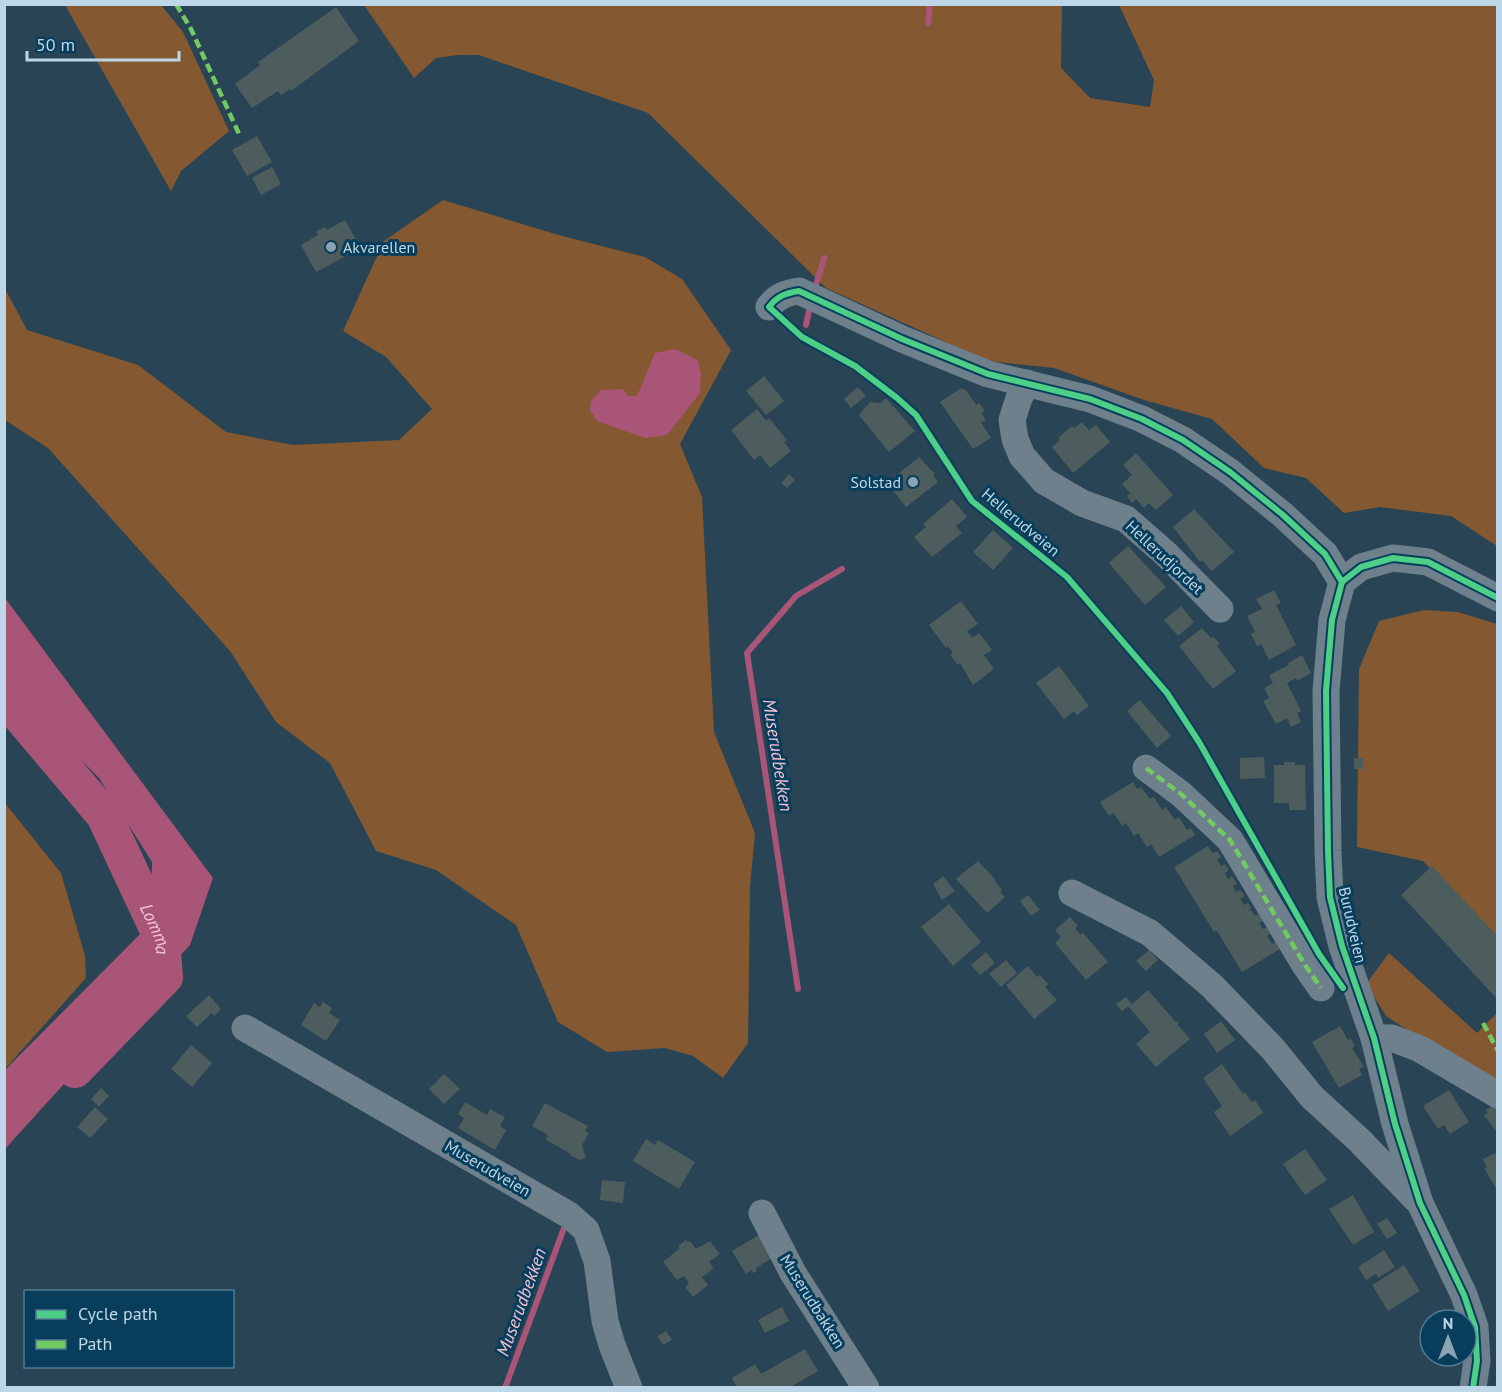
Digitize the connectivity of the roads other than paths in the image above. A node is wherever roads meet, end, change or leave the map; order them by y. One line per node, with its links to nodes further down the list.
1 (769, 307): 2 (street)
2 (1028, 383): 3 (street); 5 (street, Hellerudjordet)
3 (1342, 582): 4 (street); 10 (street, Burudveien)
4 (1497, 598)
5 (1220, 609)
6 (1146, 768): 8 (street)
7 (1072, 893): 12 (street, Burudveien)
8 (1322, 988)
9 (244, 1028): 14 (street, Muserudveien)
10 (1374, 1038): 11 (street); 12 (street, Burudveien)
11 (1497, 1095)
12 (1420, 1203): 16 (street, Burudveien)
13 (762, 1213): 15 (street, Muserudbakken)
14 (629, 1388)
15 (866, 1388)
16 (1473, 1388)

